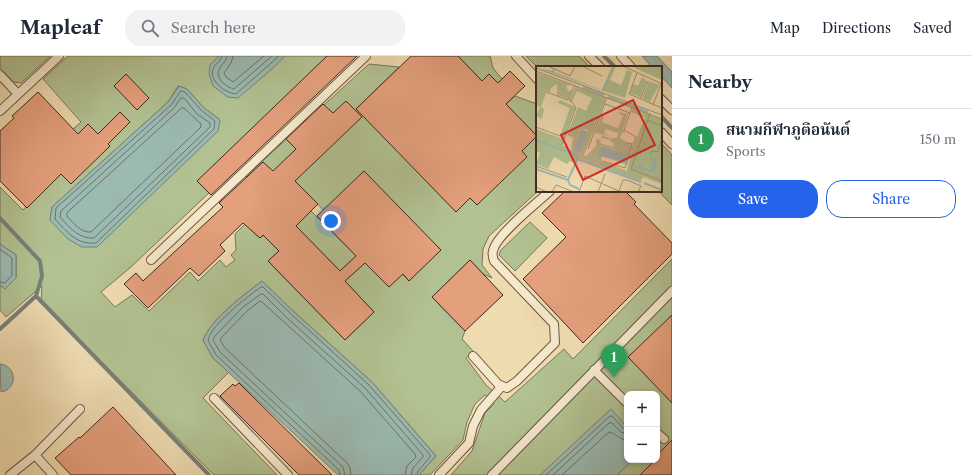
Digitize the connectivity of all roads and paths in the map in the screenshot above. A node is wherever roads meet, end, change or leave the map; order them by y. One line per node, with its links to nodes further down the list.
1 (59, 56): 10 (lane)
2 (366, 56): 17 (lane)
3 (516, 56): 9 (lane)
4 (589, 56): 6 (lane)
5 (621, 56): 7 (lane)
6 (599, 66)
7 (630, 66)
8 (0, 75): 10 (lane)
9 (536, 78)
10 (18, 94): 13 (lane)
11 (662, 99): 12 (lane)
12 (672, 110)
13 (0, 111)
14 (662, 133): 15 (lane)
15 (672, 144)
16 (549, 192): 21 (lane)
17 (151, 260)
18 (672, 291): 20 (lane)
19 (472, 356): 21 (lane)
20 (594, 370): 23 (lane); 32 (lane)
21 (502, 386): 31 (lane)
22 (214, 398): 30 (lane)
23 (624, 399)
24 (80, 409): 27 (lane)
25 (660, 436): 26 (lane)
26 (664, 439)
27 (35, 455): 28 (lane); 29 (lane)
28 (10, 475)
29 (53, 475)
30 (288, 475)
31 (439, 475)
32 (492, 475)

